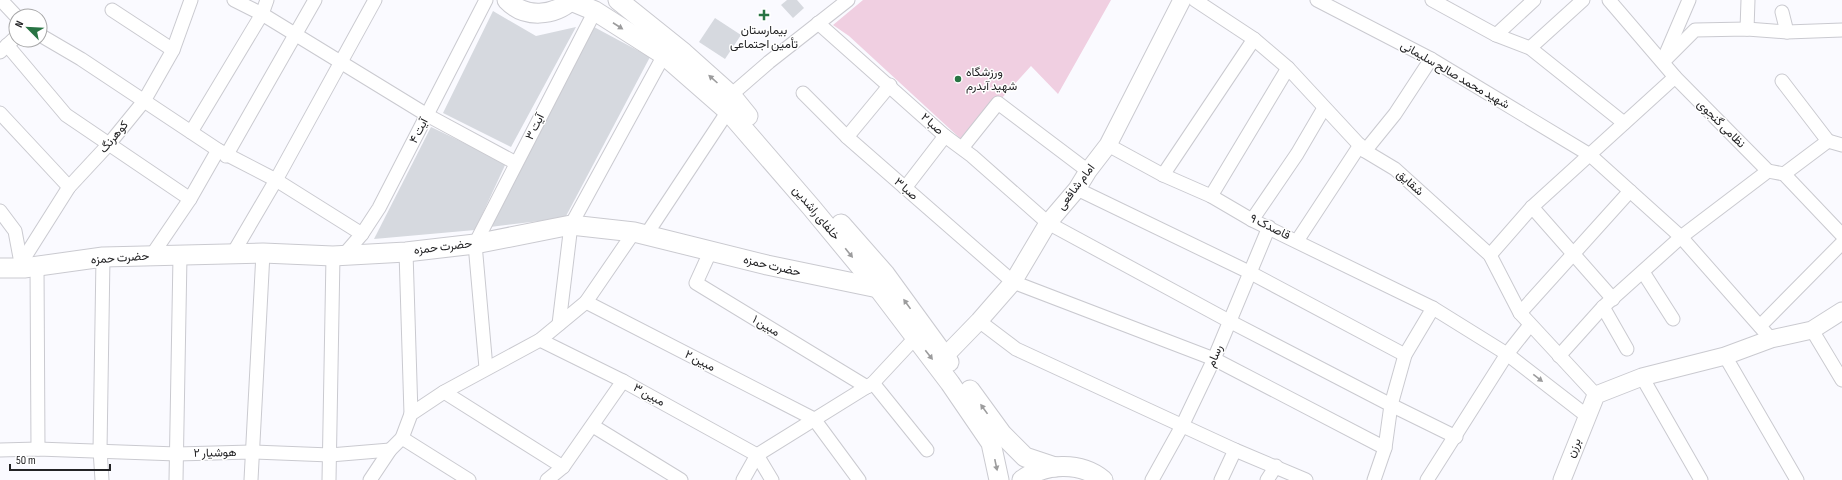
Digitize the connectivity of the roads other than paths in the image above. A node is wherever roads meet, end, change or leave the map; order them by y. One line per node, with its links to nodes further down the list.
1 (1, 0): 21 (street)
2 (191, 0): 36 (street, کوهرنگ)
3 (234, 0): 25 (street)
4 (267, 0): 25 (street)
5 (315, 0): 30 (street)
6 (376, 0): 39 (street)
7 (486, 0): 50 (street, آیت ۴)
8 (507, 0): 9 (main road)
9 (572, 0): 23 (main road, خلفای راشدین)
10 (618, 0): 47 (main road, خلفای راشدین, one-way to 10)
11 (848, 0): 26 (street)
12 (1182, 0): 57 (street, امام شافعی)
13 (1195, 0): 32 (street, شقایق)
14 (1317, 0): 38 (street, شهید محمد صالح سلیمانی)
15 (1534, 0): 31 (street)
16 (1583, 0): 35 (street)
17 (1609, 0): 40 (street, نظامی گنجوی)
18 (1689, 0): 40 (street)
19 (1748, 0): 28 (street)
20 (1442, 2): 31 (street)
21 (8, 8)
22 (112, 10): 36 (street)
23 (595, 11): 37 (main road, خلفای راشدین, one-way to 37); 63 (street, آیت ۳)
24 (1782, 12): 29 (street)
25 (262, 14): 30 (street); 52 (street)
26 (818, 23): 44 (street, صبا ۲); 47 (street)
27 (1840, 26): 29 (street)
28 (1748, 29): 29 (street); 40 (street)
29 (1786, 32)
30 (295, 34): 39 (street); 61 (street)
31 (1496, 35): 35 (street)
32 (1254, 39): 41 (street, شقایق); 67 (street)
33 (48, 40): 46 (street)
34 (10, 48): 56 (street)
35 (1530, 48): 51 (street)
36 (173, 50): 46 (street, کوهرنگ)
37 (664, 55): 47 (main road, خلفای راشدین); 79 (street)
38 (1431, 59): 60 (street); 62 (street, شهید محمد صالح سلیمانی)
39 (341, 62): 50 (street); 68 (street)
40 (1663, 62): 42 (street, نظامی گنجوی)
41 (1288, 68): 48 (street, شقایق); 73 (street)
42 (1675, 77): 51 (street); 65 (street, نظامی گنجوی)
43 (1782, 81): 55 (street)
44 (890, 85): 53 (street, صبا ۲); 54 (street)
45 (803, 93): 54 (street, صبا ۳)
46 (144, 101): 52 (street); 56 (street, کوهرنگ)
47 (730, 103): 81 (street); 103 (main road, خلفای راشدین, one-way to 103); 121 (main road, خلفای راشدین, one-way to 47)
48 (1324, 108): 60 (street, شقایق); 77 (street)
49 (0, 113): 69 (street)
50 (427, 115): 63 (street); 82 (street, آیت ۴)
51 (1624, 123): 62 (street)
52 (191, 132): 61 (street)
53 (945, 136): 59 (street, صبا ۲); 70 (street)
54 (847, 138): 70 (street, صبا ۳)
55 (1828, 141): 58 (street); 66 (street)
56 (109, 144): 69 (street, کوهرنگ); 74 (street)
57 (1108, 145): 64 (street, امام شافعی); 67 (street, قاصدک ۹)
58 (1842, 146)
59 (962, 148): 64 (street); 78 (street, صبا ۲)
60 (1363, 148): 85 (street); 96 (street, شقایق)
61 (222, 153): 68 (street); 74 (street)
62 (1590, 155): 72 (street, شهید محمد صالح سلیمانی); 75 (street)
63 (516, 163): 87 (street, آیت ۳)
64 (1088, 171): 71 (street, امام شافعی)
65 (1768, 171): 66 (street); 84 (street)
66 (1784, 174): 83 (street)
67 (1163, 175): 73 (street, قاصدک ۹)
68 (276, 180): 82 (street); 92 (street)
69 (69, 187): 98 (street, کوهرنگ)
70 (905, 188): 102 (street, صبا ۳)
71 (1077, 189): 78 (street, امام شافعی); 100 (street)
72 (1630, 191): 84 (street, شهید محمد صالح سلیمانی); 93 (street)
73 (1211, 196): 77 (street, قاصدک ۹)
74 (190, 199): 91 (street)
75 (1532, 207): 93 (street); 96 (street)
76 (0, 211): 98 (street)
77 (1252, 220): 80 (street, قاصدک ۹)
78 (1048, 224): 102 (street, امام شافعی); 111 (street, صبا ۲)
79 (571, 225): 81 (main road, حضرت حمزه); 87 (main road, حضرت حمزه); 112 (street)
80 (1269, 227): 85 (street, قاصدک ۹); 100 (street, رسام)
81 (640, 233): 88 (main road, حضرت حمزه); 104 (street)
82 (362, 234): 95 (street, آیت ۴)
83 (1842, 235)
84 (1681, 238): 101 (street); 115 (street, شهید محمد صالح سلیمانی)
85 (1297, 241): 106 (street, قاصدک ۹)
86 (1842, 243): 115 (street)
87 (475, 244): 89 (main road, حضرت حمزه); 125 (street)
88 (711, 250): 103 (main road, حضرت حمزه); 129 (street, مبین ۱)
89 (406, 252): 95 (main road, حضرت حمزه); 133 (street)
90 (264, 253): 92 (main road, حضرت حمزه); 95 (main road, حضرت حمزه); 147 (street)
91 (152, 255): 94 (main road, حضرت حمزه); 97 (main road, حضرت حمزه)
92 (232, 255): 94 (main road, حضرت حمزه)
93 (1572, 255): 105 (street); 108 (street)
94 (180, 256): 148 (street)
95 (338, 256): 150 (street)
96 (1490, 256): 108 (street, شقایق)
97 (103, 257): 98 (main road, حضرت حمزه); 143 (street)
98 (27, 266): 99 (main road, حضرت حمزه); 141 (street)
99 (0, 268)
100 (1249, 272): 111 (street, رسام); 120 (street)
101 (1643, 272): 105 (street); 109 (street)
102 (1013, 282): 110 (street, امام شافعی); 124 (street)
103 (878, 288): 116 (main road, خلفای راشدین)
104 (586, 302): 112 (street); 135 (street, مبین ۲)
105 (1608, 303): 118 (street); 122 (street)
106 (1433, 308): 119 (street, قاصدک ۹); 120 (street)
107 (1842, 311): 114 (street)
108 (1520, 313): 113 (street, شقایق)
109 (1673, 319)
110 (979, 320): 121 (street, امام شافعی); 137 (street)
111 (1229, 322): 124 (street, رسام); 132 (street, صبا ۲)
112 (559, 324): 117 (street)
113 (1530, 325): 119 (street); 122 (street, شقایق)
114 (1812, 330): 115 (street); 127 (street)
115 (1766, 333): 123 (street)
116 (915, 338): 129 (street); 165 (main road, خلفای راشدین, one-way to 165)
117 (540, 340): 125 (street); 128 (street, مبین ۳)
118 (1627, 349)
119 (1507, 354): 134 (street, قاصدک ۹, one-way to 134); 138 (street)
120 (1405, 355): 132 (street)
121 (945, 356): 153 (main road, خلفای راشدین, one-way to 121)
122 (1559, 356): 131 (street, شقایق)
123 (1725, 356): 126 (street); 176 (street)
124 (1214, 359): 137 (street, رسام); 140 (street)
125 (486, 368): 130 (street)
126 (1642, 377): 131 (street); 175 (street)
127 (1842, 380)
128 (623, 381): 136 (street); 149 (street, مبین ۳)
129 (870, 385): 135 (street); 145 (street)
130 (444, 392): 133 (street); 152 (street)
131 (1596, 395): 134 (street, برزن)
132 (1391, 405): 138 (street, صبا ۲); 140 (street)
133 (411, 414): 139 (street)
134 (1587, 416): 174 (street, برزن)
135 (814, 419): 149 (street); 164 (street)
136 (593, 426): 152 (street); 161 (street)
137 (1182, 426): 146 (street); 168 (street, رسام)
138 (1456, 436): 173 (street)
139 (402, 438): 144 (street); 160 (street)
140 (1385, 448): 172 (street)
141 (38, 449): 142 (street, هوشیار ۲); 143 (street, هوشیار ۲)
142 (0, 450)
143 (100, 450): 148 (street, هوشیار ۲); 155 (street)
144 (390, 450): 150 (street, هوشیار ۲); 159 (street)
145 (927, 450)
146 (1235, 450): 151 (street); 169 (street)
147 (251, 452): 148 (street, هوشیار ۲); 150 (street, هوشیار ۲); 157 (street)
148 (177, 454): 156 (street)
149 (757, 454): 162 (street); 163 (street)
150 (330, 455): 158 (street)
151 (1276, 466): 170 (street); 171 (street)
152 (563, 467): 154 (street)
153 (1055, 467): 166 (main road); 167 (main road)
154 (549, 479)
155 (102, 480)
156 (176, 480)
157 (251, 480)
158 (329, 480)
159 (370, 480)
160 (469, 480)
161 (681, 480)
162 (743, 480)
163 (772, 480)
164 (859, 480)
165 (999, 480)
166 (1022, 480)
167 (1103, 480)
168 (1152, 480)
169 (1221, 480)
170 (1267, 480)
171 (1306, 480)
172 (1374, 480)
173 (1427, 480)
174 (1562, 480)
175 (1701, 480)
176 (1797, 480)

